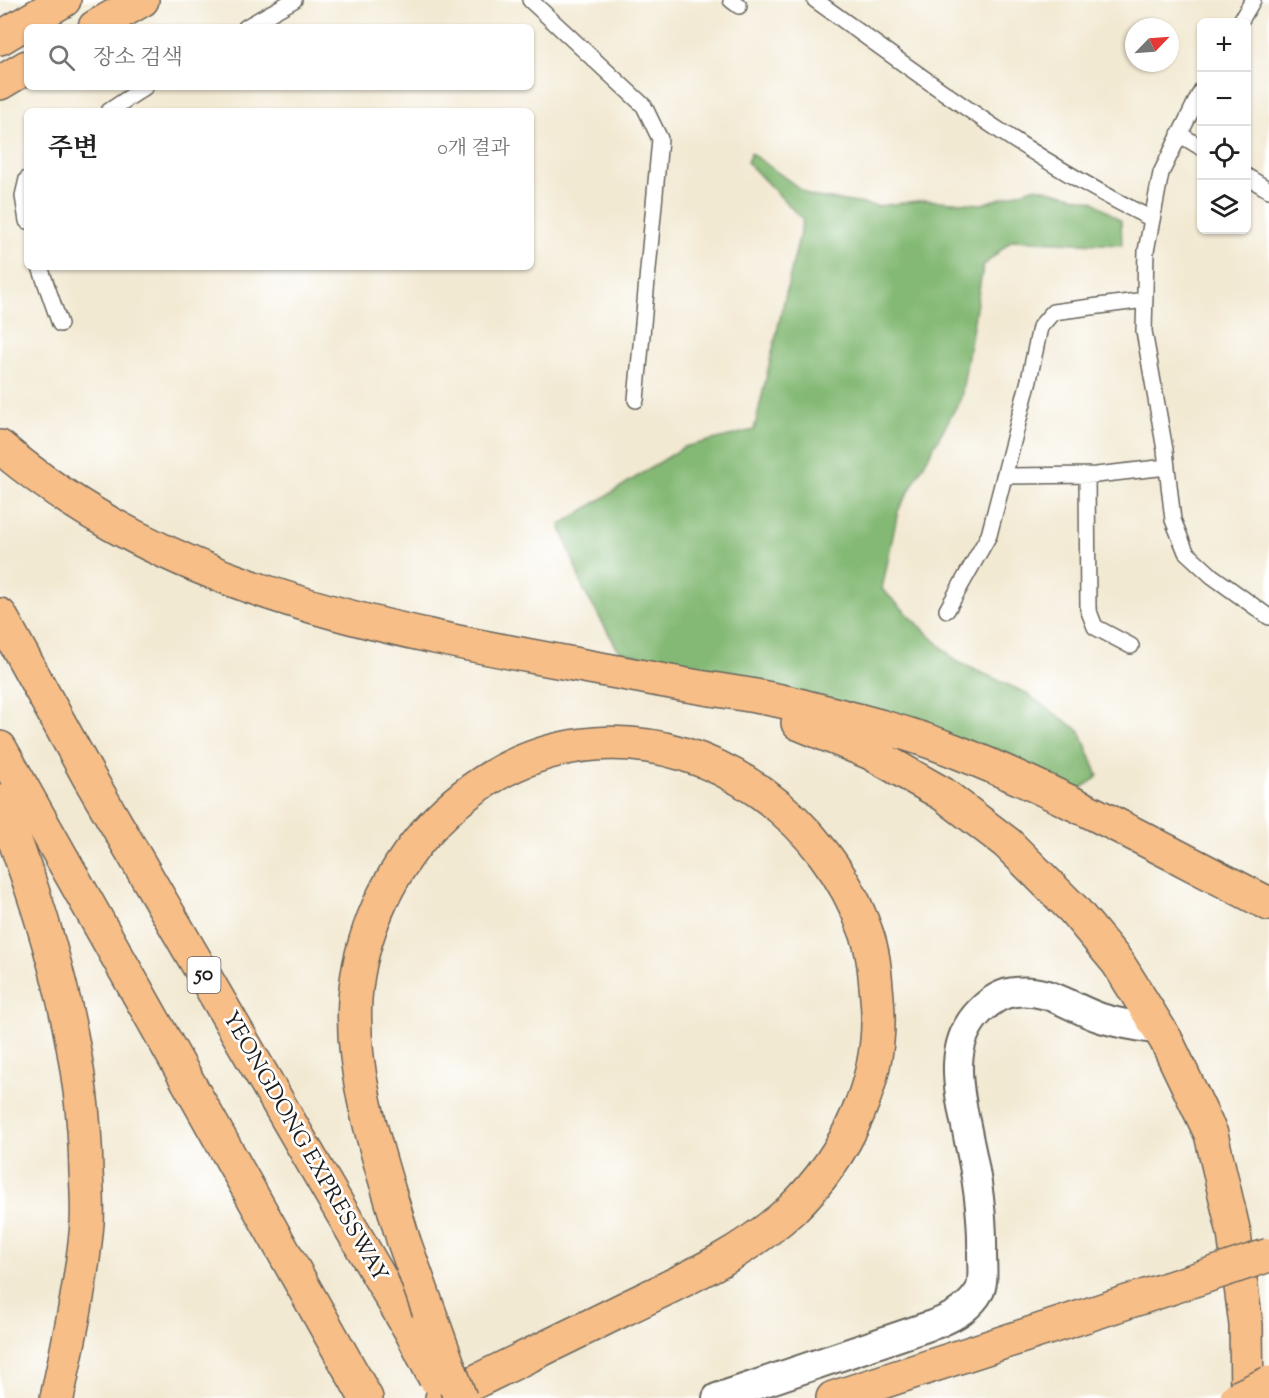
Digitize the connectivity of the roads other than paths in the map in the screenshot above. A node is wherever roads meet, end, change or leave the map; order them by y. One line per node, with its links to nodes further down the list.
1 (64, 0): 10 (main road)
2 (142, 0): 8 (main road)
3 (294, 0): 9 (lane)
4 (530, 0): 24 (lane)
5 (815, 0): 20 (lane)
6 (1253, 0): 7 (lane)
7 (1242, 18)
8 (100, 24)
9 (251, 24)
10 (0, 38)
11 (24, 69): 12 (main road)
12 (0, 83)
13 (140, 90): 15 (lane)
14 (1197, 99): 16 (lane)
15 (114, 108)
16 (1179, 134): 17 (lane); 20 (lane)
17 (1197, 145)
18 (1251, 179): 19 (lane)
19 (1269, 190)
20 (1152, 219): 22 (lane)
21 (41, 270): 23 (lane)
22 (1145, 300): 26 (lane); 28 (lane)
23 (60, 324)
24 (636, 399)
25 (0, 447): 33 (main road)
26 (1167, 467): 27 (lane); 31 (lane)
27 (1087, 475): 28 (lane); 32 (lane)
28 (1004, 476): 29 (lane)
29 (947, 610)
30 (0, 615): 42 (main road, YEONGDONG EXPRESSWAY / 50, bridge)
31 (1269, 617)
32 (1131, 646)
33 (681, 684): 36 (main road); 37 (main road)
34 (0, 748): 40 (main road)
35 (0, 801): 41 (main road)
36 (1269, 904)
37 (1159, 1030): 44 (street); 47 (main road)
38 (1269, 1255): 45 (main road, bridge)
39 (1269, 1383): 46 (main road, bridge)
40 (358, 1385)
41 (57, 1398)
42 (444, 1398): 43 (main road, bridge)
43 (460, 1398)
44 (717, 1398)
45 (833, 1398)
46 (1237, 1398)
47 (1247, 1398)

